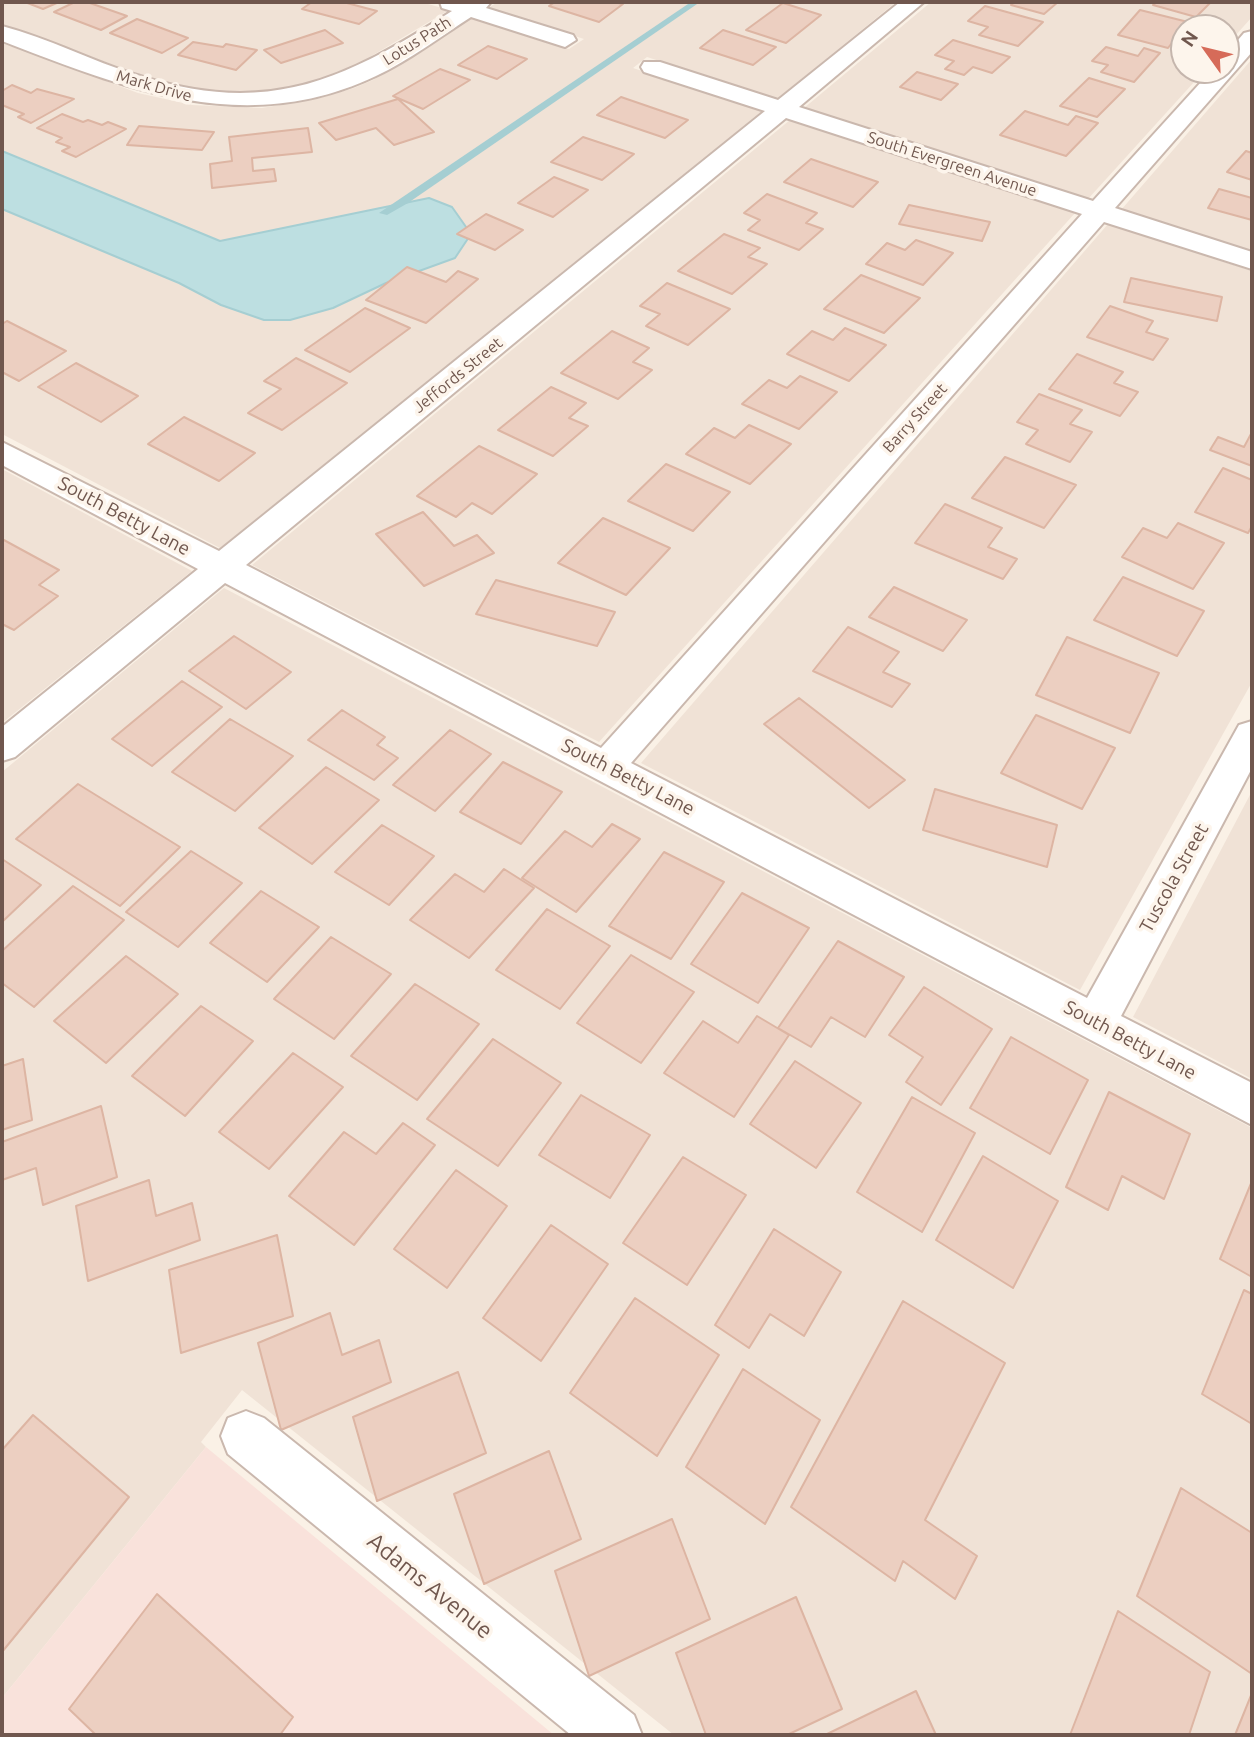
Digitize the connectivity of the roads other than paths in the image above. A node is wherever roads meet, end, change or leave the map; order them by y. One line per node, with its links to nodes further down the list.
1 (444, 2): 3 (street)
2 (914, 2): 11 (street, Jeffords Street)
3 (474, 6): 6 (street); 9 (street, Lotus Path)
4 (2, 33): 9 (street, Mark Drive)
5 (1252, 38): 7 (street, Barry Street)
6 (565, 40)
7 (1240, 52)
8 (653, 67): 11 (street, South Evergreen Avenue)
9 (353, 78)
10 (1212, 84): 12 (street, Barry Street)
11 (783, 110): 12 (street, South Evergreen Avenue); 15 (street, Jeffords Street)
12 (1098, 212): 13 (street, South Evergreen Avenue); 18 (street, Barry Street)
13 (1252, 261)
14 (2, 452): 15 (street, South Betty Lane)
15 (222, 568): 17 (street, Jeffords Street); 18 (street, South Betty Lane)
16 (1252, 735): 19 (street, Tuscola Street)
17 (2, 747)
18 (607, 766): 19 (street, South Betty Lane)
19 (1096, 1021): 20 (street, South Betty Lane)
20 (1252, 1105)
21 (246, 1436): 22 (street, Adams Avenue)
22 (614, 1735)

